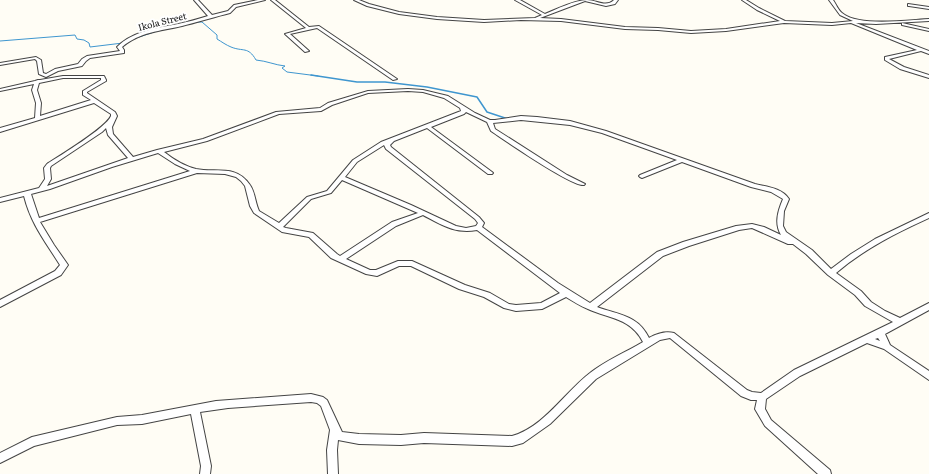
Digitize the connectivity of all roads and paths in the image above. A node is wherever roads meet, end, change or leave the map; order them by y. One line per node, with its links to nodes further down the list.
1 (196, 0): 14 (street)
2 (263, 0): 14 (street, Ikola Street)
3 (273, 0): 21 (street)
4 (356, 0): 15 (street)
5 (516, 0): 13 (street)
6 (585, 0): 7 (street); 13 (street)
7 (616, 0)
8 (740, 0): 9 (street)
9 (744, 0): 18 (street)
10 (830, 0): 17 (street)
11 (909, 5): 12 (street)
12 (929, 8)
13 (545, 15): 15 (street)
14 (211, 17): 26 (street, Ikola Street)
15 (532, 19): 18 (street)
16 (929, 20): 20 (street)
17 (857, 21): 19 (street); 20 (street)
18 (784, 22): 19 (street)
19 (851, 22): 23 (street)
20 (884, 23): 22 (street)
21 (308, 28): 24 (street); 28 (street)
22 (929, 30)
23 (921, 50): 25 (street); 27 (street)
24 (307, 51)
25 (929, 52)
26 (0, 64)
27 (929, 77)
28 (395, 79)
29 (38, 81): 30 (street); 31 (street); 33 (street)
30 (0, 90)
31 (94, 100): 33 (street); 34 (street)
32 (462, 107): 35 (street); 36 (street); 39 (street)
33 (37, 119): 37 (street)
34 (112, 119): 40 (street); 47 (street)
35 (489, 121): 41 (street); 46 (street)
36 (427, 126): 38 (street); 43 (street)
37 (0, 130)
38 (390, 142): 45 (street); 54 (street)
39 (159, 151): 40 (street); 42 (street)
40 (132, 159): 47 (street)
41 (683, 160): 44 (street); 55 (street)
42 (197, 171): 52 (street); 53 (street)
43 (490, 173)
44 (642, 176)
45 (341, 177): 50 (street); 53 (street)
46 (582, 184)
47 (42, 189): 48 (street)
48 (27, 193): 49 (street); 52 (street)
49 (0, 200)
50 (423, 213): 54 (street); 56 (street)
51 (929, 215): 57 (street)
52 (37, 221): 59 (street)
53 (279, 227): 56 (street)
54 (478, 228): 58 (street)
55 (801, 245): 57 (street); 61 (street)
56 (340, 259): 58 (street)
57 (831, 273): 62 (street)
58 (566, 293): 61 (street)
59 (0, 304)
60 (929, 306): 62 (street)
61 (591, 307): 65 (street)
62 (900, 322): 63 (street)
63 (880, 333): 64 (street); 66 (street)
64 (866, 340): 66 (street); 68 (street)
65 (647, 342): 68 (street); 70 (street)
66 (887, 346): 67 (street)
67 (929, 376)
68 (762, 397): 74 (street)
69 (195, 410): 70 (street); 71 (street); 72 (street)
70 (334, 430): 73 (street)
71 (0, 458)
72 (205, 474)
73 (333, 474)
74 (826, 474)

